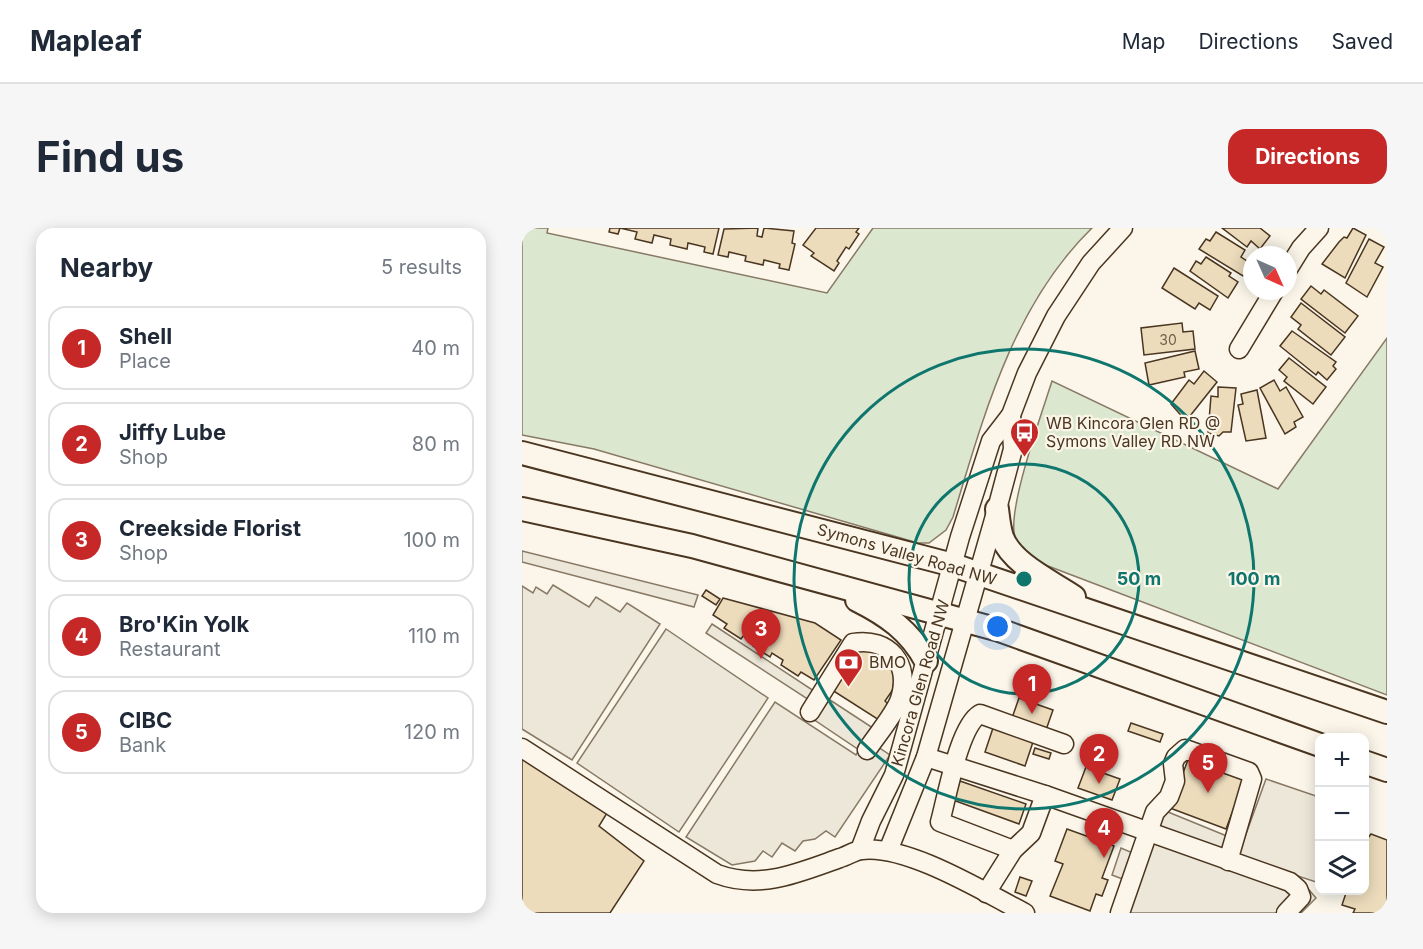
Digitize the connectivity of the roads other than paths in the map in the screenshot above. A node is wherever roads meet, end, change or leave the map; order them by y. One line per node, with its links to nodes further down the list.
1 (1123, 228): 6 (street, Kincora Glen Road NW)
2 (1319, 228): 3 (street)
3 (1297, 254)
4 (1269, 300): 5 (street)
5 (1239, 349)
6 (1011, 415): 9 (street, Kincora Glen Road NW); 10 (street, Kincora Glen Road NW)
7 (522, 453): 10 (main road, Symons Valley Road NW)
8 (522, 508): 12 (main road)
9 (997, 508): 11 (street, Kincora Glen Road NW); 13 (main road)
10 (953, 565): 11 (main road, Symons Valley Road NW); 14 (street, Kincora Glen Road NW)
11 (978, 573): 13 (main road, Symons Valley Road NW); 15 (street, Kincora Glen Road NW)
12 (810, 576): 14 (main road); 16 (main road)
13 (1095, 612): 18 (main road, Symons Valley Road NW)
14 (940, 613): 15 (main road); 16 (street, Kincora Glen Road NW)
15 (965, 620): 19 (main road); 23 (street, Kincora Glen Road NW)
16 (926, 661): 29 (street, Kincora Glen Road NW)
17 (810, 712): 22 (street)
18 (1387, 712)
19 (1315, 743)
20 (1064, 744): 25 (street)
21 (522, 748): 29 (street)
22 (867, 750)
23 (926, 757): 25 (street); 31 (street, Kincora Glen Road NW)
24 (1369, 763): 26 (main road)
25 (955, 765): 27 (street); 30 (street)
26 (1387, 770)
27 (1045, 795): 28 (street); 30 (street)
28 (1150, 834): 32 (street); 32 (street); 35 (street)
29 (860, 850): 31 (street)
30 (1013, 850): 33 (street)
31 (888, 851): 33 (street)
32 (1228, 861): 36 (street)
33 (986, 893): 34 (street)
34 (1025, 913)
35 (1120, 913)
36 (1286, 913)

